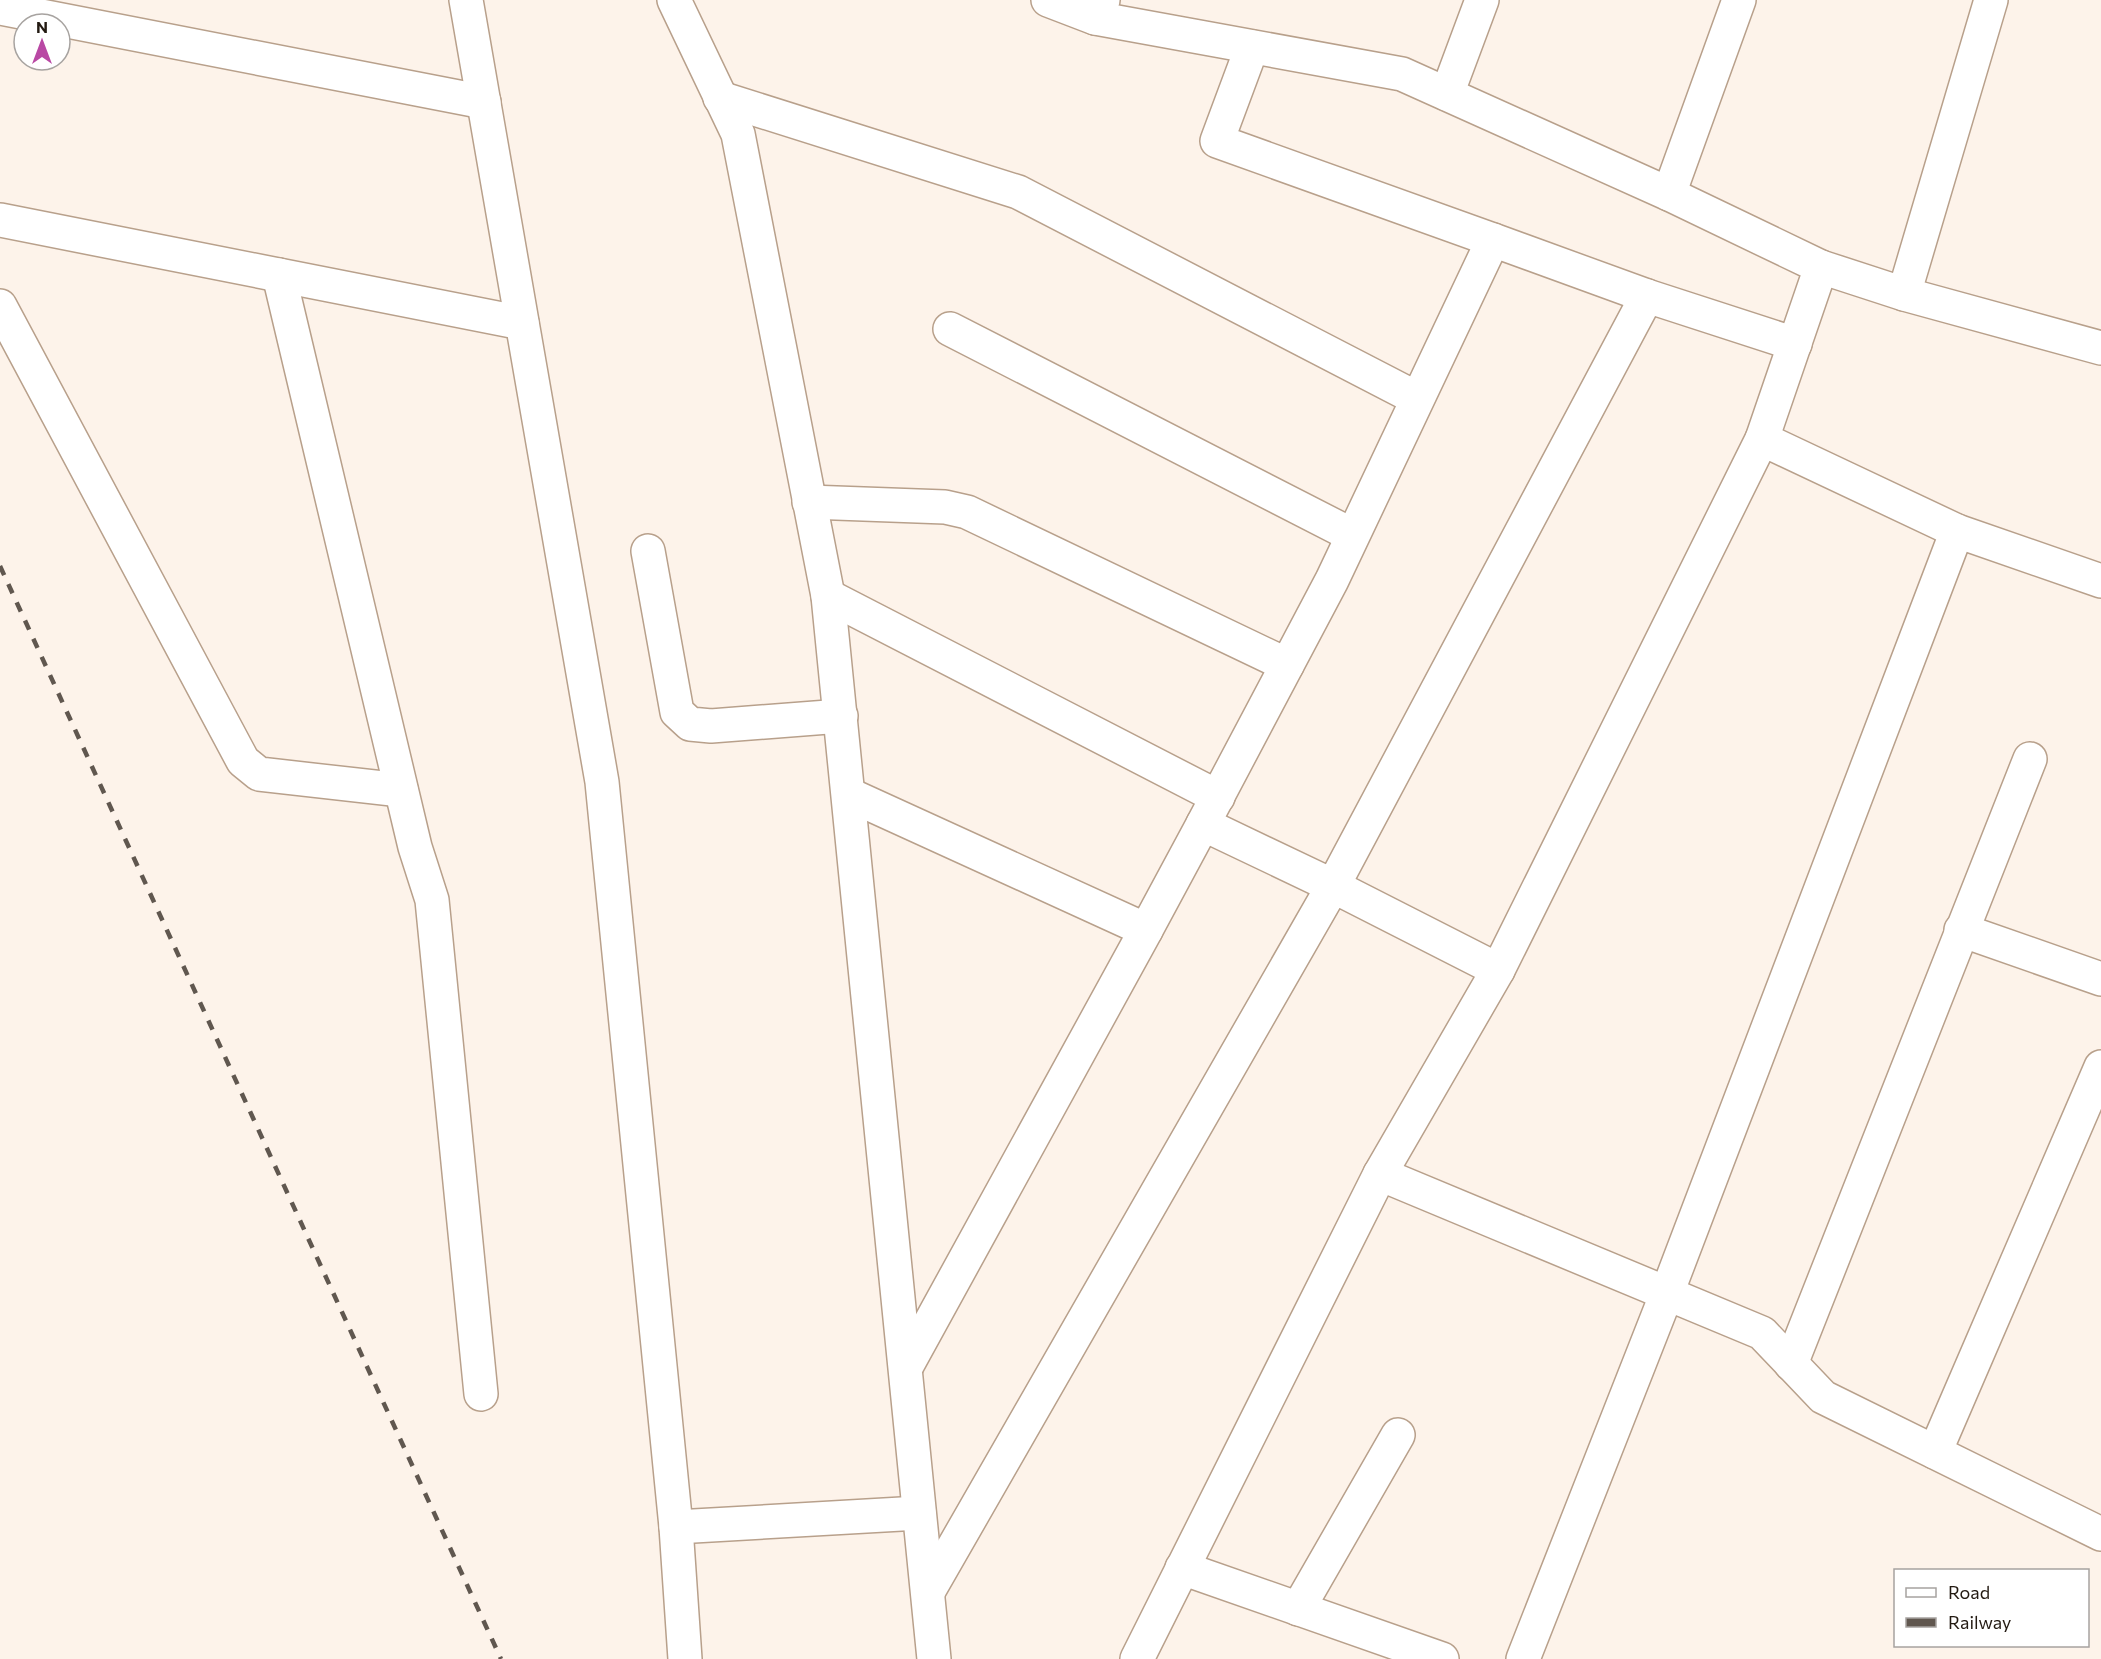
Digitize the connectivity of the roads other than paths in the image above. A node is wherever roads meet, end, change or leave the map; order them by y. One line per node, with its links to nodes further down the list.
1 (466, 0): 12 (street)
2 (674, 0): 11 (street)
3 (1048, 0): 8 (street)
4 (1482, 0): 10 (street)
5 (1739, 0): 13 (street)
6 (1991, 0): 18 (street)
7 (0, 8): 12 (street)
8 (1099, 9): 9 (street)
9 (1252, 46): 10 (street); 15 (street)
10 (1447, 94): 13 (street)
11 (720, 98): 25 (street); 27 (street)
12 (484, 102): 21 (street)
13 (1669, 194): 16 (street)
14 (0, 220): 17 (street)
15 (1493, 240): 19 (street); 25 (street)
16 (1821, 267): 18 (street); 23 (street)
17 (279, 275): 21 (street); 36 (street)
18 (1904, 294): 24 (street)
19 (1647, 296): 23 (street); 39 (street)
20 (0, 306): 36 (street)
21 (522, 323): 53 (street)
22 (950, 329): 29 (street)
23 (1795, 344): 26 (street)
24 (2101, 348)
25 (1416, 398): 29 (street)
26 (1762, 439): 28 (street); 42 (street)
27 (809, 502): 32 (street); 33 (street)
28 (1957, 531): 31 (street); 46 (street)
29 (1353, 535): 33 (street)
30 (648, 550): 34 (street)
31 (2101, 580)
32 (828, 596): 34 (street); 38 (street)
33 (1287, 664): 38 (street)
34 (841, 716): 37 (street)
35 (2030, 759): 41 (street)
36 (401, 790): 49 (street)
37 (849, 795): 40 (street); 48 (street)
38 (1211, 811): 39 (street); 40 (street)
39 (1333, 886): 42 (street); 56 (street)
40 (1146, 930): 48 (street)
41 (1961, 930): 43 (street); 47 (street)
42 (1498, 970): 45 (street)
43 (2101, 979)
44 (2101, 1067): 51 (street)
45 (1380, 1174): 46 (street); 55 (street)
46 (1666, 1293): 47 (street); 62 (street)
47 (1791, 1364): 51 (street)
48 (906, 1367): 52 (street)
49 (481, 1394)
50 (1398, 1435): 57 (street)
51 (1935, 1452): 54 (street)
52 (919, 1512): 53 (street); 56 (street)
53 (676, 1527): 58 (street)
54 (2101, 1534)
55 (1182, 1568): 57 (street); 60 (street)
56 (929, 1590): 59 (street)
57 (1298, 1609): 61 (street)
58 (685, 1659)
59 (934, 1659)
60 (1137, 1659)
61 (1442, 1659)
62 (1523, 1659)

